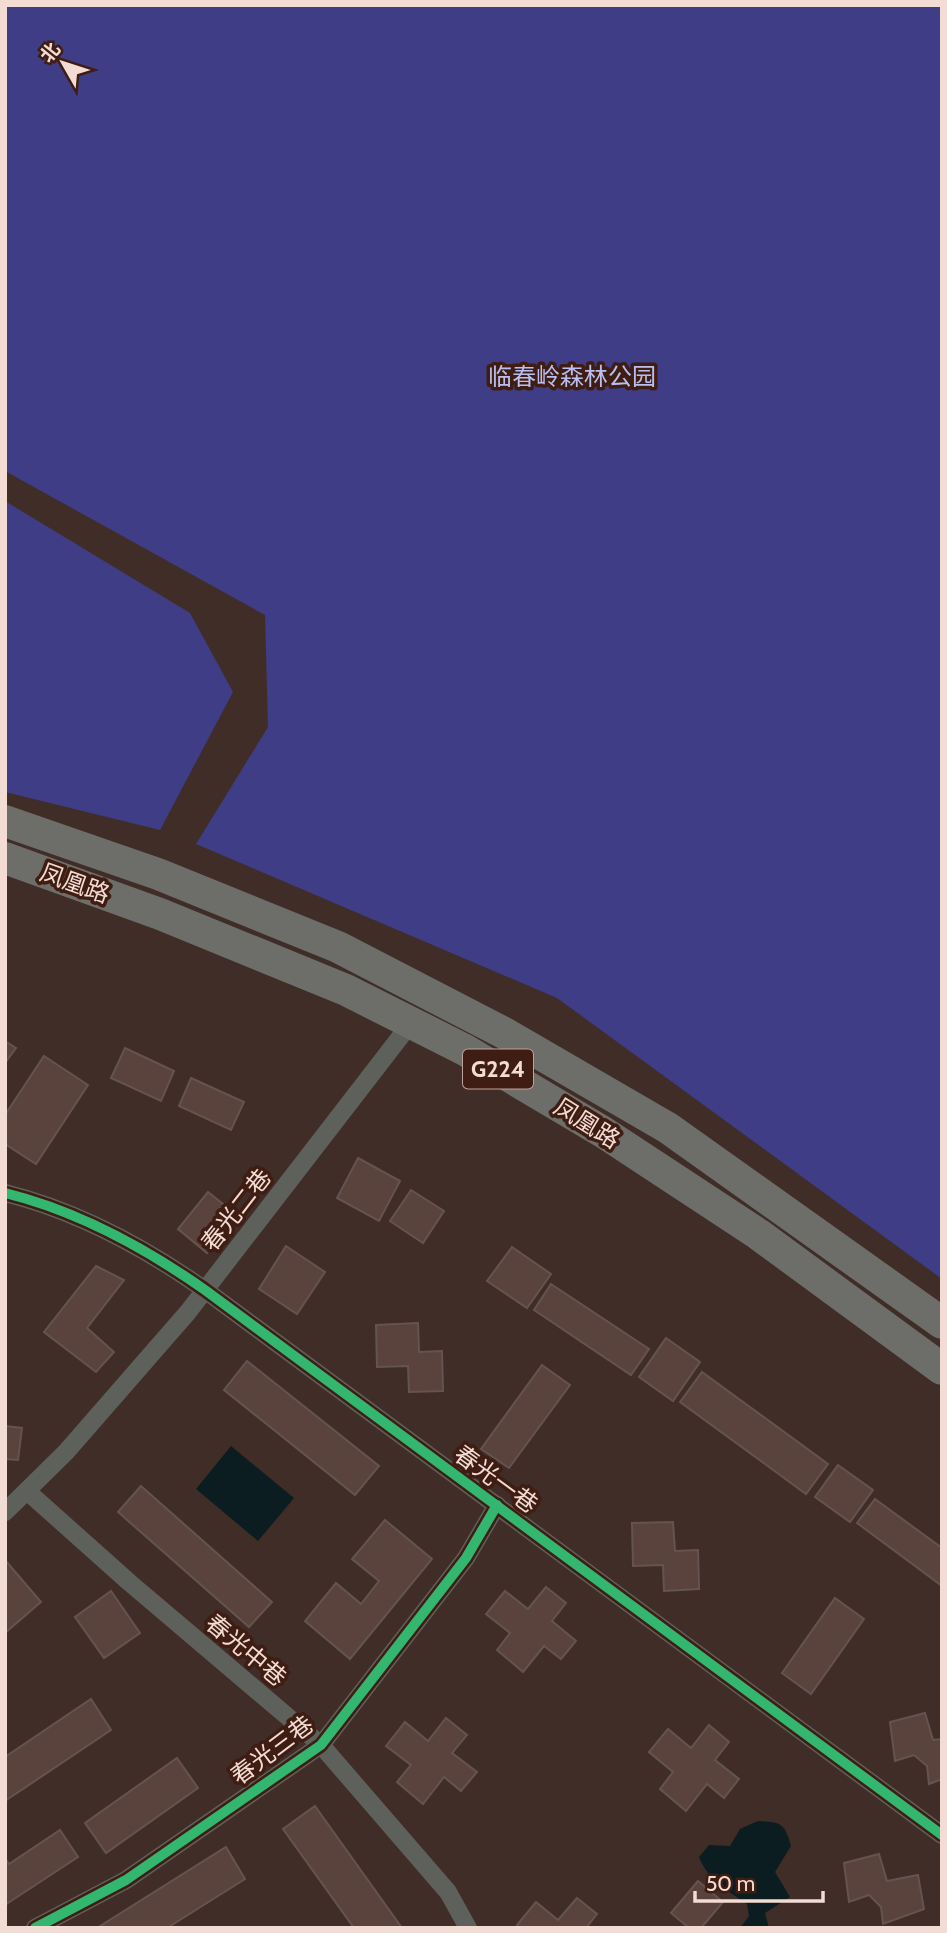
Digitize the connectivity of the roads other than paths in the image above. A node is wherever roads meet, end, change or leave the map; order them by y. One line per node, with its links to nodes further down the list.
1 (5, 821): 6 (highway, 凤凰路 / G224)
2 (5, 858): 3 (highway, 凤凰路 / G224)
3 (411, 1023): 5 (street, 春光二巷); 7 (highway, 凤凰路 / G224)
4 (5, 1193): 5 (street, 春光一巷)
5 (205, 1290): 8 (street, 春光二巷); 9 (street, 春光一巷)
6 (942, 1323)
7 (942, 1369)
8 (28, 1492): 10 (street, 春光二巷); 11 (street, 春光中巷)
9 (497, 1506): 11 (street, 春光三巷); 12 (street, 春光一巷)
10 (5, 1512)
11 (321, 1745): 13 (street, 春光三巷); 14 (street, 春光中巷)
12 (942, 1835)
13 (35, 1928)
14 (468, 1928)

